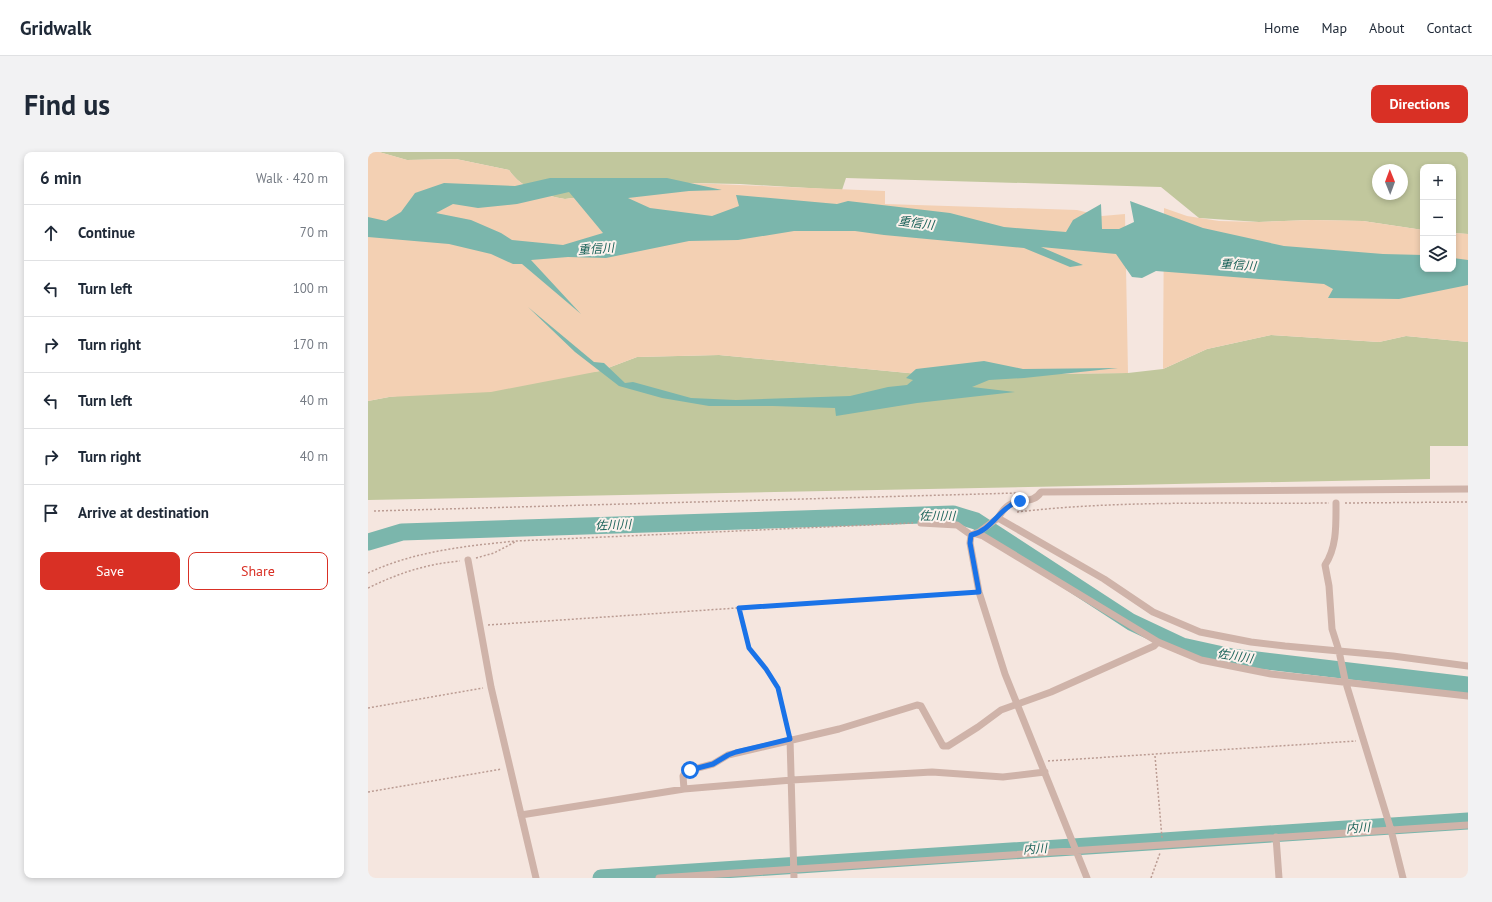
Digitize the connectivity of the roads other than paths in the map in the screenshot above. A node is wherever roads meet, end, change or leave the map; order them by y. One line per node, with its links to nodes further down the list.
1 (1468, 489): 3 (street)
2 (1336, 503): 8 (street)
3 (996, 520): 5 (street); 8 (street)
4 (921, 523): 5 (street)
5 (976, 533): 7 (street); 12 (street)
6 (468, 560): 17 (street)
7 (1158, 642): 10 (street); 12 (street)
8 (1340, 652): 9 (street); 10 (street)
9 (1468, 666)
10 (1345, 681): 11 (street); 19 (street)
11 (1468, 696)
12 (1016, 705): 13 (street); 14 (street)
13 (790, 739): 15 (street); 16 (street)
14 (1045, 772): 15 (street); 21 (street)
15 (792, 780): 16 (street); 22 (street)
16 (684, 789): 17 (street)
17 (521, 815): 23 (street)
18 (1468, 825): 19 (street)
19 (1391, 830): 20 (street); 28 (street)
20 (1276, 838): 21 (street); 27 (street)
21 (1076, 851): 22 (street); 26 (street)
22 (794, 869): 24 (street); 25 (street)
23 (536, 878)
24 (659, 878)
25 (794, 878)
26 (1087, 878)
27 (1279, 878)
28 (1403, 878)

